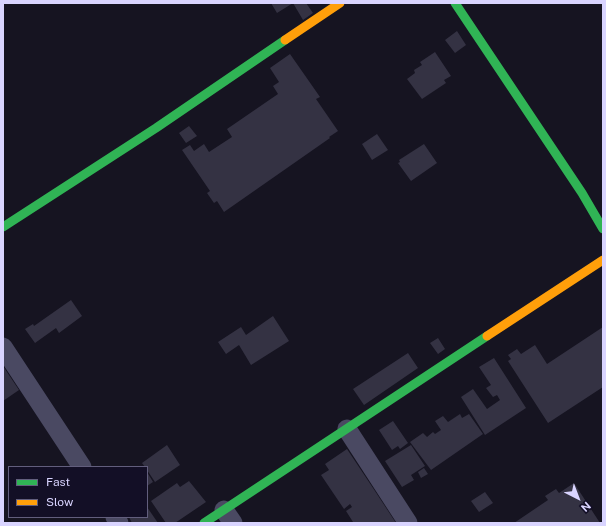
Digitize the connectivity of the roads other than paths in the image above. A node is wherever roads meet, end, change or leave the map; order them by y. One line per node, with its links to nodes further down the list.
1 (340, 3): 3 (street)
2 (455, 3): 4 (street)
3 (3, 226)
4 (603, 229)
5 (603, 260): 7 (street)
6 (3, 346): 8 (street)
7 (347, 429): 9 (street); 11 (street)
8 (81, 466)
9 (229, 516): 10 (street)
10 (204, 523)
11 (408, 523)

